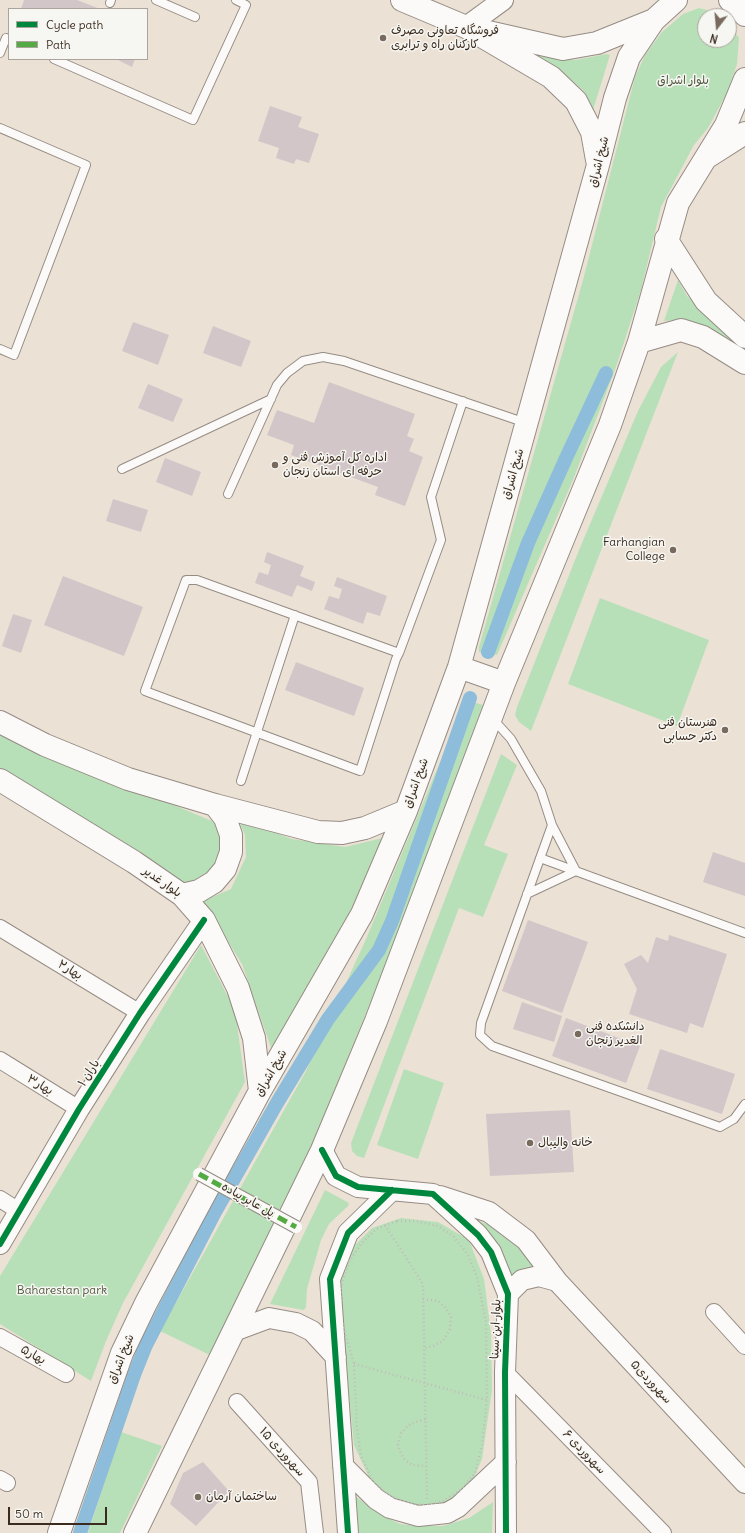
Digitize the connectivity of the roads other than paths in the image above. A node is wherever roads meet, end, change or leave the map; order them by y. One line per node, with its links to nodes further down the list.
1 (156, 0): 8 (lane)
2 (236, 0): 13 (lane)
3 (402, 0): 10 (main road)
4 (503, 0): 10 (street)
5 (676, 0): 9 (main road, شیخ اشراق)
6 (730, 0): 7 (main road)
7 (745, 15)
8 (195, 17)
9 (654, 20): 10 (main road); 18 (main road, شیخ اشراق)
10 (466, 27): 18 (main road)
11 (8, 39): 12 (lane)
12 (0, 53)
13 (56, 60)
14 (745, 79): 17 (main road)
15 (0, 128): 22 (lane)
16 (745, 133): 17 (main road)
17 (706, 158): 19 (main road)
18 (598, 165): 26 (main road, شیخ اشراق)
19 (666, 239): 20 (main road); 21 (main road)
20 (745, 337)
21 (639, 342): 23 (main road); 32 (main road)
22 (0, 349)
23 (745, 363)
24 (271, 400): 25 (lane); 27 (lane); 28 (lane)
25 (463, 401): 26 (lane); 30 (lane)
26 (527, 424): 31 (main road, شیخ اشراق)
27 (122, 469)
28 (228, 494)
29 (294, 615): 30 (lane); 35 (lane); 35 (lane)
30 (398, 653): 35 (lane)
31 (459, 667): 32 (main road); 39 (main road, شیخ اشراق)
32 (504, 683): 33 (main road)
33 (491, 717): 40 (lane); 53 (main road)
34 (0, 722): 38 (main road)
35 (257, 732): 37 (lane)
36 (0, 780): 44 (main road, بلوار غدیر)
37 (241, 781)
38 (214, 805): 39 (main road); 44 (main road)
39 (406, 811): 50 (main road, شیخ اشراق)
40 (552, 825): 41 (lane); 42 (lane)
41 (540, 858): 42 (lane); 43 (lane)
42 (576, 871): 43 (lane); 47 (lane)
43 (527, 894): 51 (lane)
44 (182, 895): 45 (main road, بلوار غدیر)
45 (204, 920): 48 (street, باران ۱); 50 (main road, بلوار غدیر)
46 (0, 928): 48 (street, بهار۲)
47 (745, 933)
48 (140, 1013): 52 (street, باران ۱)
49 (0, 1060): 52 (street, بهار۳)
50 (260, 1091): 74 (main road, شیخ اشراق)
51 (745, 1104)
52 (79, 1109): 58 (street, باران ۱)
53 (322, 1150): 55 (street); 64 (main road)
54 (199, 1174): 59 (street, پل عابر پیاده, bridge)
55 (392, 1190): 56 (street); 67 (street)
56 (433, 1194): 61 (street, سهروردی۵); 62 (street, بلوار ابن سینا)
57 (0, 1199): 58 (street)
58 (19, 1211): 60 (street, باران ۱)
59 (296, 1227)
60 (0, 1244)
61 (558, 1281): 62 (street); 73 (street, سهروردی۵)
62 (508, 1294): 68 (street, بلوار ابن سینا)
63 (714, 1312): 66 (street)
64 (234, 1331): 67 (street); 75 (main road)
65 (0, 1337): 69 (street, بهار۵)
66 (745, 1346)
67 (345, 1361): 72 (street)
68 (505, 1372): 71 (street, بلوار ابن سینا); 79 (street, سهروردی ۶)
69 (66, 1374)
70 (237, 1402): 76 (street, سهروردی ۱۵)
71 (506, 1462): 72 (street); 78 (street, بلوار ابن سینا)
72 (343, 1466): 77 (street)
73 (745, 1484)
74 (60, 1533)
75 (135, 1533)
76 (315, 1533)
77 (348, 1533)
78 (506, 1533)
79 (663, 1533)

